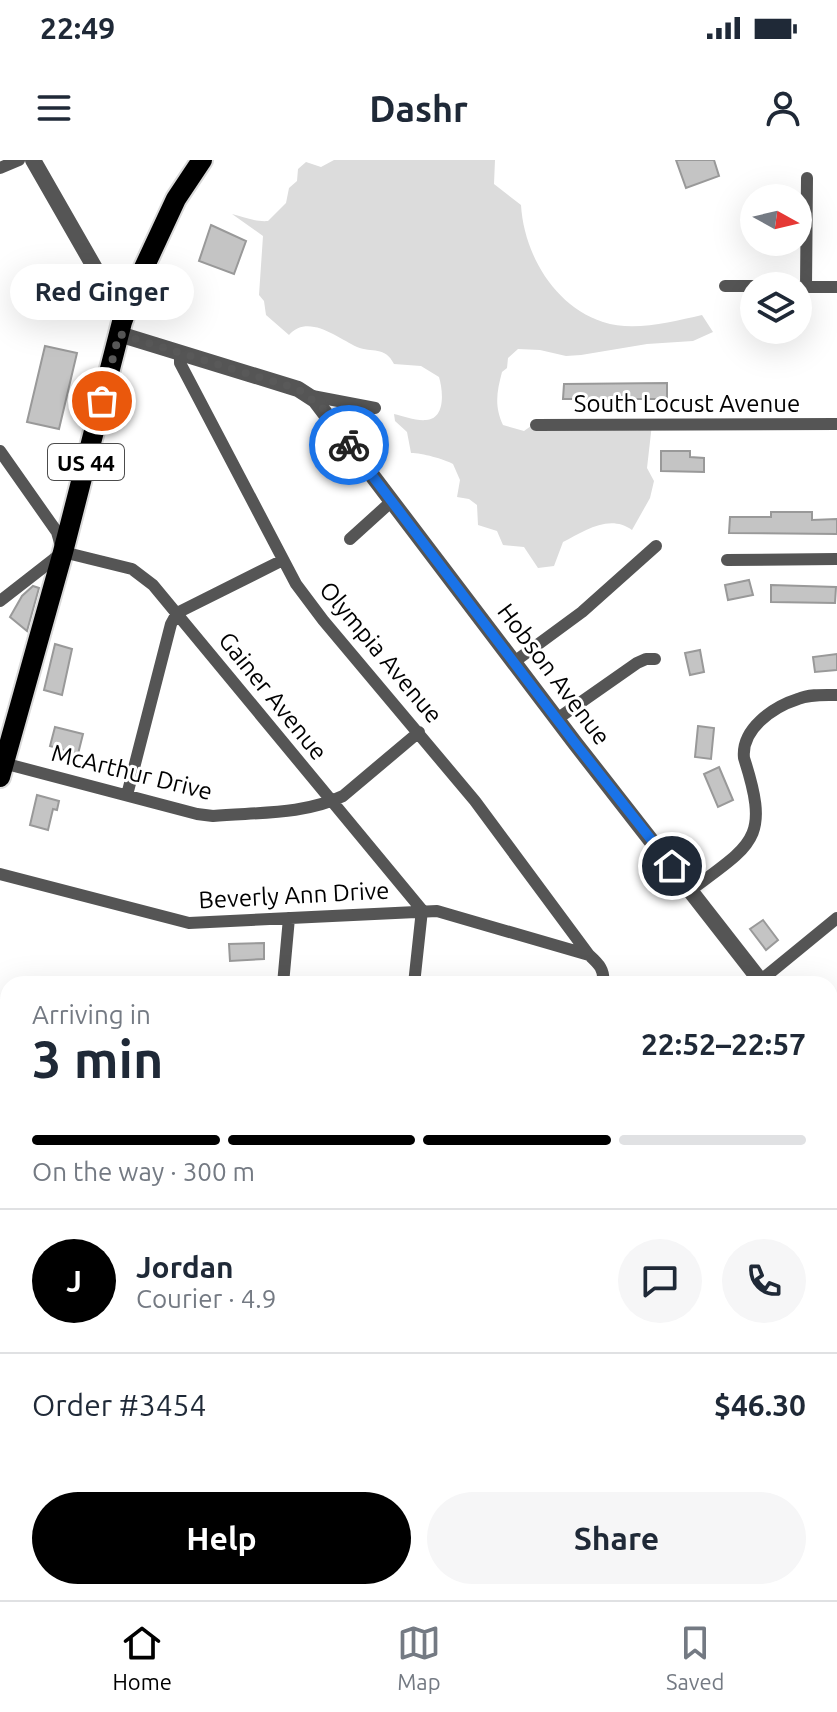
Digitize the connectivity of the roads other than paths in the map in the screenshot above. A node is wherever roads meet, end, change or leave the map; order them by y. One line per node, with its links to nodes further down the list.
1 (19, 160): 4 (street)
2 (33, 160): 11 (street)
3 (202, 160): 11 (main road, US 44)
4 (0, 168)
5 (807, 178): 6 (street)
6 (803, 272)
7 (725, 286): 8 (street)
8 (740, 286)
9 (812, 287): 10 (street)
10 (837, 287)
11 (127, 309): 12 (main road, US 44)
12 (119, 334): 13 (street); 22 (main road, US 44)
13 (180, 353): 14 (street); 25 (street, Olympia Avenue)
14 (307, 395): 15 (street); 19 (street, Hobson Avenue)
15 (375, 408)
16 (837, 424): 17 (street, South Locust Avenue)
17 (536, 425)
18 (0, 451): 22 (street)
19 (392, 501): 20 (street); 29 (street, Hobson Avenue)
20 (350, 539)
21 (656, 546): 29 (street)
22 (63, 552): 26 (street); 27 (street, Gainer Avenue); 33 (main road, US 44)
23 (837, 559): 24 (street)
24 (727, 560)
25 (281, 561): 27 (street); 32 (street, Olympia Avenue)
26 (0, 601)
27 (177, 613): 34 (street); 35 (street, Gainer Avenue)
28 (655, 659): 31 (street)
29 (514, 662): 31 (street, Hobson Avenue)
30 (837, 695): 37 (street)
31 (557, 719): 37 (street, Hobson Avenue)
32 (419, 732): 35 (street, McArthur Drive); 41 (street, Olympia Avenue)
33 (2, 770): 34 (street, McArthur Drive)
34 (127, 795): 35 (street, McArthur Drive)
35 (331, 801): 38 (street, Gainer Avenue)
36 (0, 874): 39 (street, Beverly Ann Drive)
37 (691, 890): 45 (street, Hobson Avenue)
38 (422, 910): 39 (street, Beverly Ann Drive); 41 (street, Beverly Ann Drive); 43 (street)
39 (289, 918): 42 (street)
40 (837, 918): 46 (street)
41 (589, 955): 44 (street, Olympia Avenue)
42 (284, 976)
43 (415, 976)
44 (604, 976)
45 (757, 976)
46 (769, 976)

